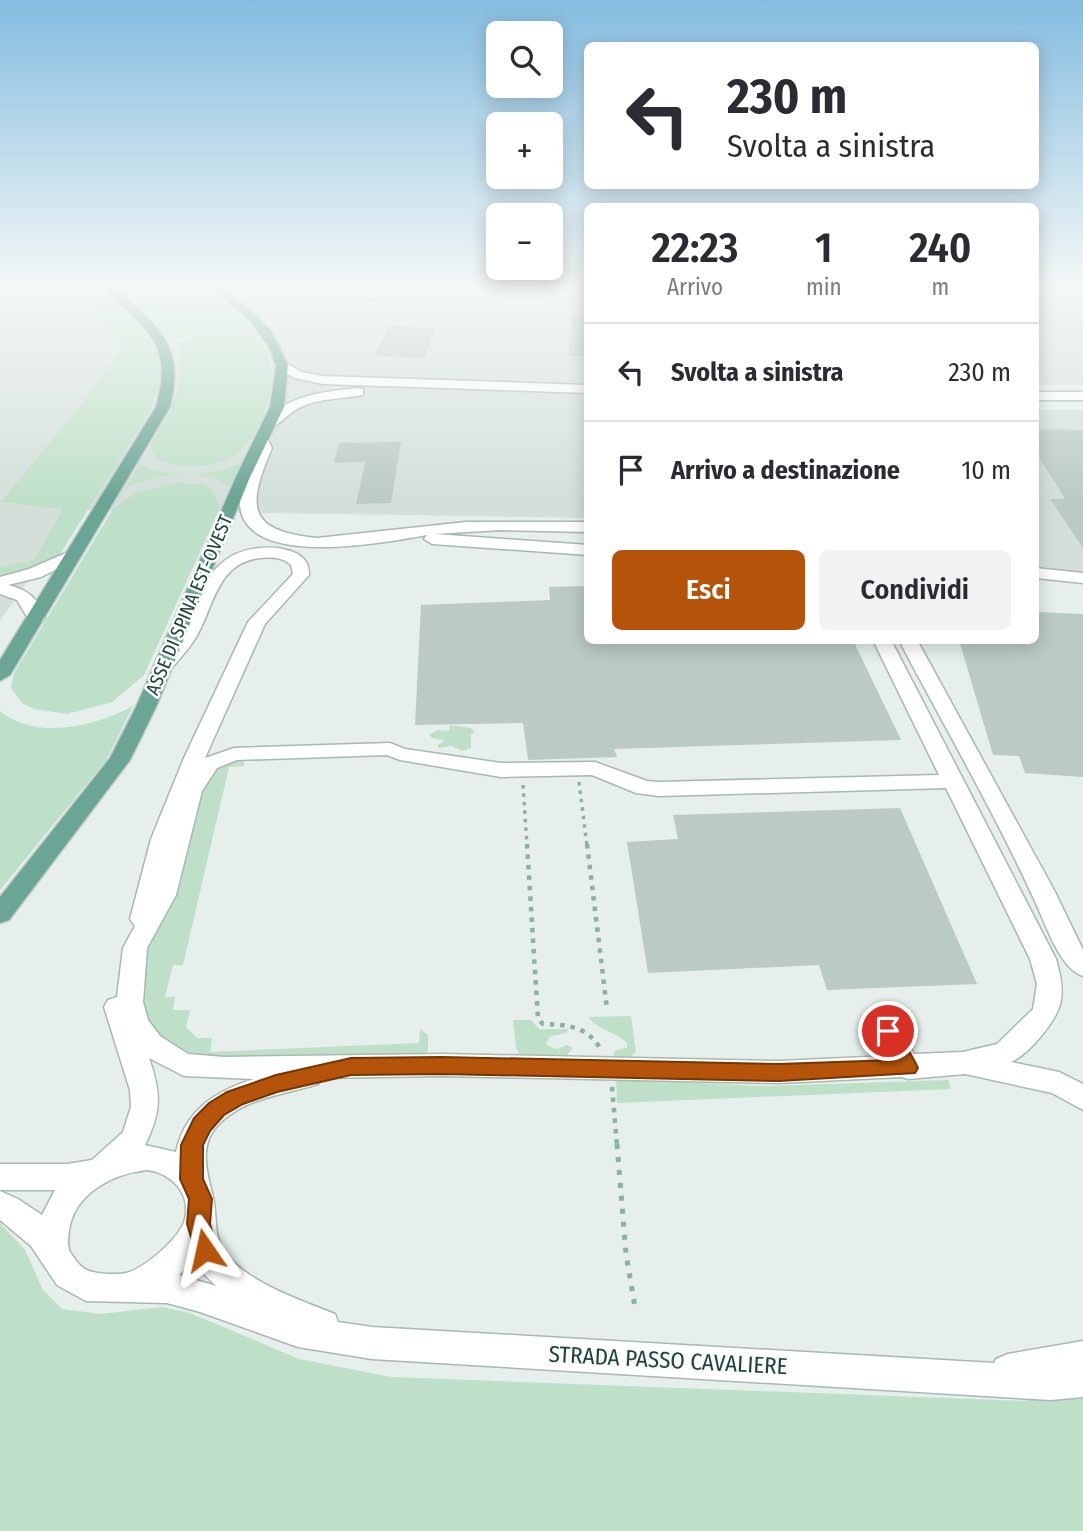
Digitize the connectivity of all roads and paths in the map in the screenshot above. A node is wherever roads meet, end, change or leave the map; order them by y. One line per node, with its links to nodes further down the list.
1 (169, 357): 14 (main road)
2 (278, 357): 3 (main road)
3 (282, 365): 4 (street); 8 (main road, ASSE DI SPINA EST-OVEST)
4 (486, 387): 5 (street); 8 (street)
5 (584, 389)
6 (1039, 396): 7 (street)
7 (1083, 396)
8 (265, 432): 10 (street); 22 (main road, ASSE DI SPINA EST-OVEST)
9 (584, 527): 10 (street)
10 (388, 536): 11 (street)
11 (471, 542): 12 (street); 13 (street)
12 (584, 550)
13 (285, 554): 22 (street); 28 (street)
14 (73, 555): 17 (street); 19 (main road)
15 (1039, 573): 16 (street)
16 (1083, 578)
17 (0, 582)
18 (0, 589): 19 (street)
19 (36, 618): 23 (main road)
20 (884, 644): 26 (street)
21 (910, 644): 29 (street)
22 (163, 666): 27 (main road, ASSE DI SPINA EST-OVEST)
23 (0, 675)
24 (579, 776): 30 (path)
25 (522, 778): 35 (path)
26 (953, 781): 28 (street); 32 (street)
27 (0, 914)
28 (135, 948): 33 (street); 37 (street)
29 (1083, 967)
30 (607, 1009)
31 (888, 1031): 34 (street)
32 (963, 1063): 34 (street); 36 (street)
33 (351, 1067): 35 (street); 39 (street)
34 (908, 1068): 35 (street)
35 (610, 1070): 44 (path)
36 (1083, 1098)
37 (101, 1170): 38 (street); 39 (street); 42 (street)
38 (0, 1177)
39 (191, 1179): 41 (street)
40 (0, 1205): 42 (street)
41 (198, 1224): 43 (street); 45 (street)
42 (52, 1250): 43 (street)
43 (133, 1285): 45 (street)
44 (635, 1307)
45 (372, 1343): 47 (street, STRADA PASSO CAVALIERE)
46 (1083, 1358): 47 (street)
47 (964, 1378): 48 (street)
48 (1083, 1380)

